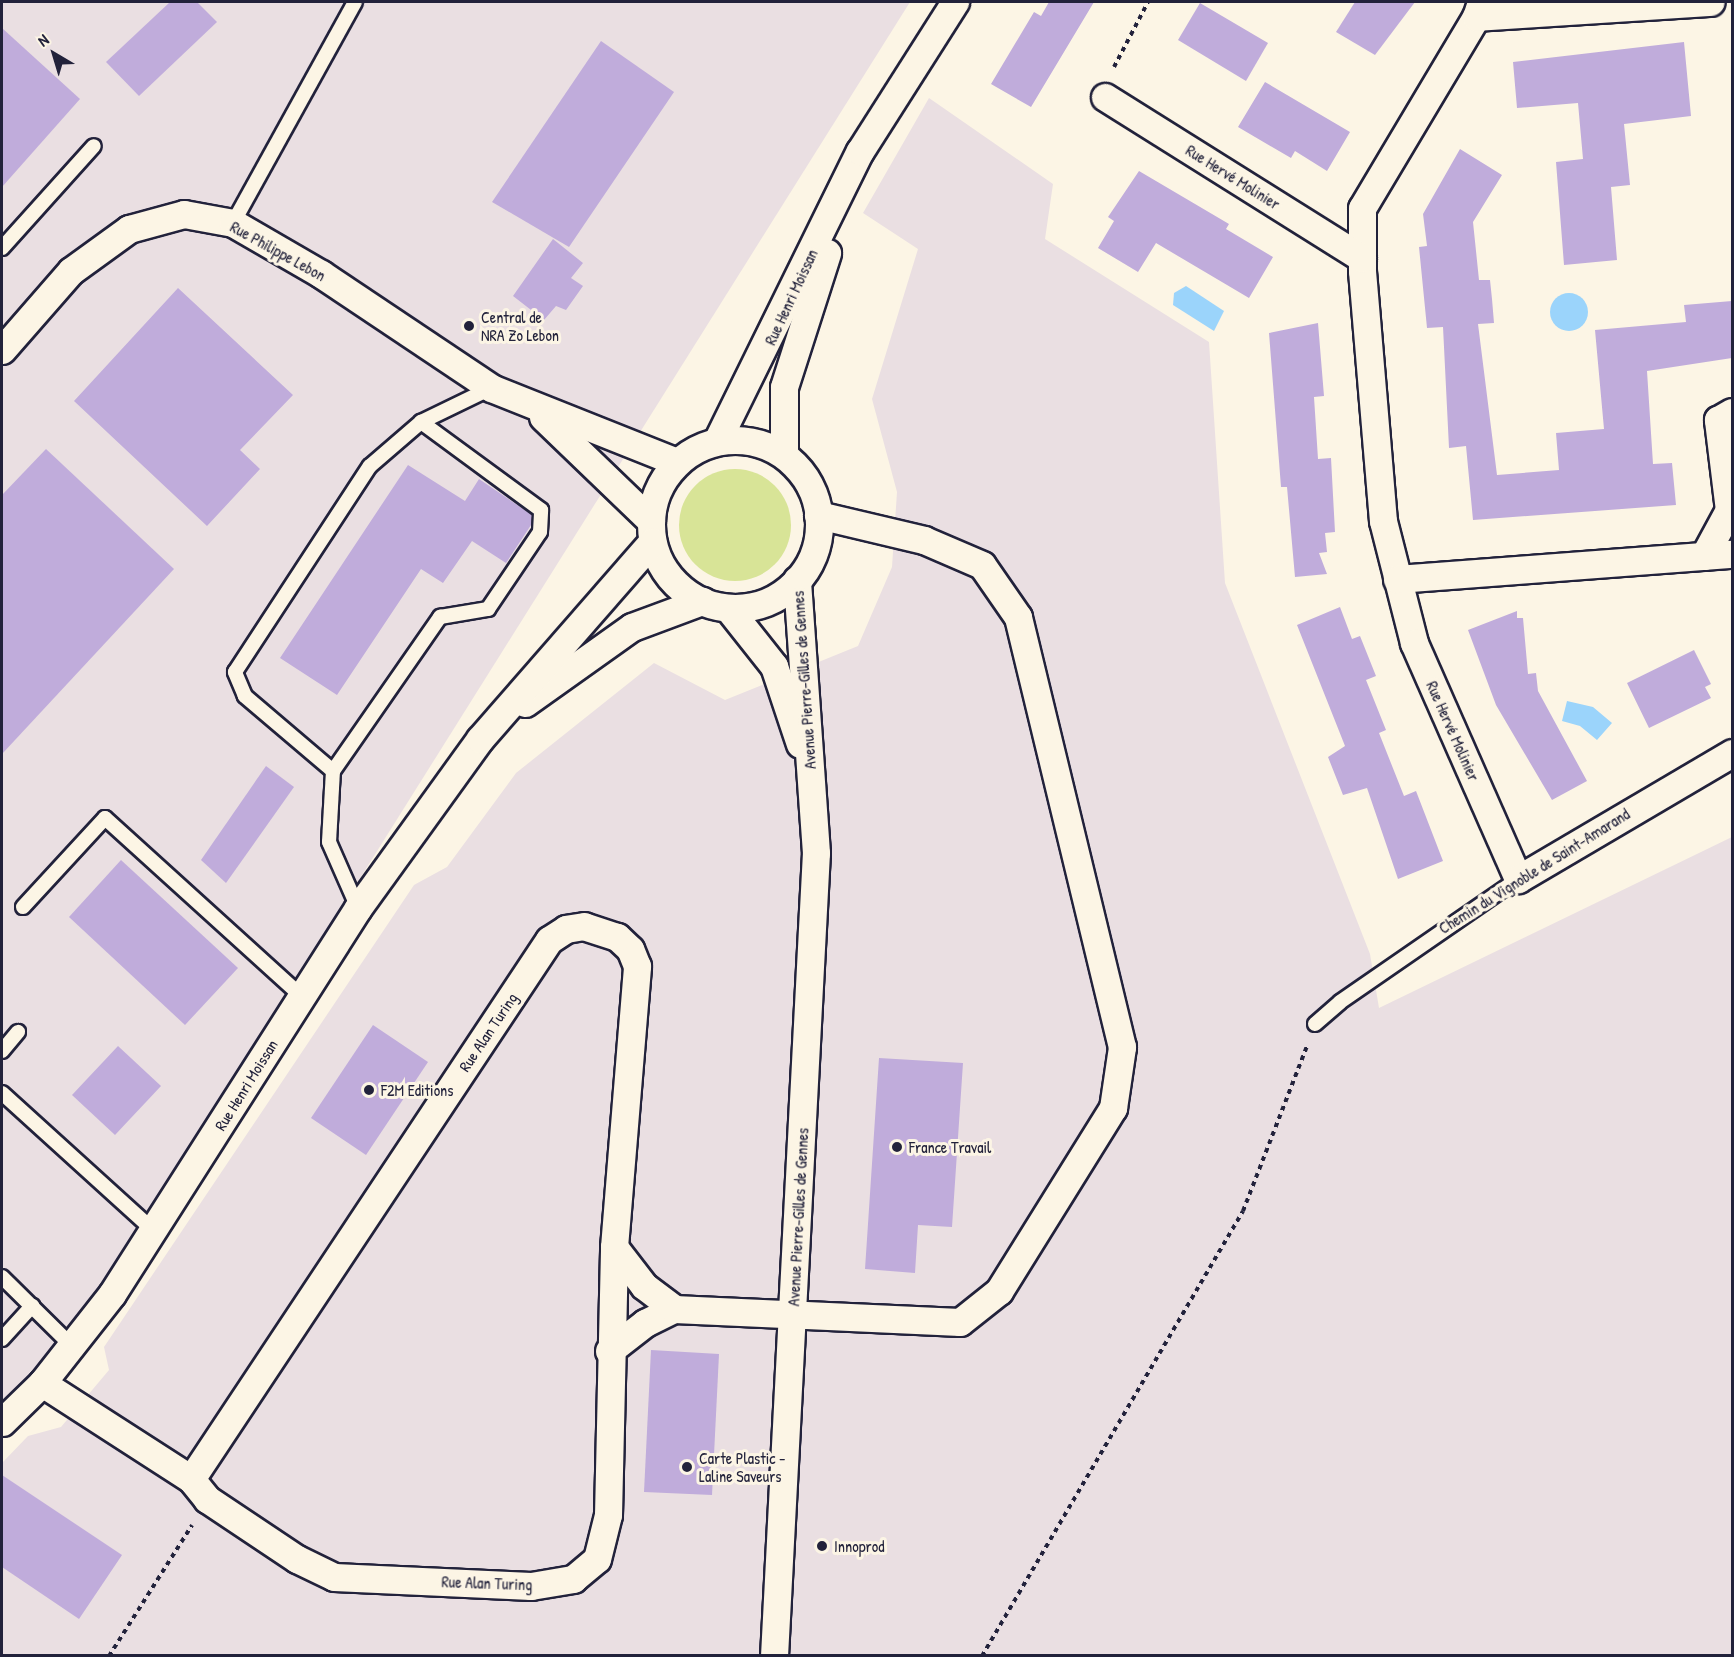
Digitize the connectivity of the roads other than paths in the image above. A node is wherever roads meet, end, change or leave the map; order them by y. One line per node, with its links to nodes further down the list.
1 (355, 2): 8 (lane)
2 (955, 2): 7 (street, Rue Henri Moissan)
3 (1711, 2): 4 (street)
4 (1479, 9): 10 (street, Rue Hervé Molinier)
5 (1105, 97): 10 (street, Rue Hervé Molinier)
6 (94, 146): 9 (lane)
7 (860, 151): 16 (street, Rue Henri Moissan); 17 (street, Rue Henri Moissan)
8 (233, 223): 11 (street, Rue Philippe Lebon); 12 (street, Rue Philippe Lebon)
9 (2, 248)
10 (1362, 258): 23 (street, Rue Hervé Molinier)
11 (2, 350)
12 (491, 387): 13 (street, Rue Philippe Lebon); 15 (lane)
13 (534, 408): 18 (street, Rue Philippe Lebon); 20 (street, Rue Philippe Lebon)
14 (1732, 412): 22 (street)
15 (421, 422): 29 (lane); 29 (lane)
16 (717, 441): 17 (street); 18 (street)
17 (783, 455): 19 (street)
18 (677, 462): 20 (street)
19 (818, 515): 24 (street); 44 (street)
20 (652, 532): 25 (street); 27 (street, Rue Henri Moissan)
21 (1732, 554): 22 (street)
22 (1704, 556): 23 (street)
23 (1397, 579): 31 (street, Rue Hervé Molinier)
24 (797, 580): 26 (street); 30 (street, Avenue Pierre-Gilles de Gennes)
25 (702, 601): 26 (street); 27 (street, Rue Henri Moissan)
26 (728, 608): 30 (street, Avenue Pierre-Gilles de Gennes)
27 (480, 740): 33 (street, Rue Henri Moissan)
28 (1732, 753): 31 (street, Chemin du Vignoble de Saint-Amarand)
29 (333, 771): 33 (lane)
30 (811, 779): 44 (street, Avenue Pierre-Gilles de Gennes)
31 (1518, 879): 35 (lane, Chemin du Vignoble de Saint-Amarand)
32 (23, 907): 34 (lane)
33 (358, 908): 34 (street, Rue Henri Moissan)
34 (300, 996): 39 (street, Rue Henri Moissan)
35 (1315, 1024)
36 (18, 1032): 37 (lane)
37 (2, 1051)
38 (2, 1093): 39 (lane)
39 (154, 1231): 46 (street, Rue Henri Moissan)
40 (614, 1247): 43 (street); 47 (street, Rue Alan Turing); 50 (street, Rue Alan Turing)
41 (2, 1277): 42 (lane)
42 (32, 1306): 45 (lane); 46 (lane)
43 (674, 1309): 44 (street); 47 (street)
44 (793, 1315): 51 (street, Avenue Pierre-Gilles de Gennes)
45 (2, 1339)
46 (73, 1347): 48 (street, Rue Henri Moissan)
47 (609, 1351): 50 (street, Rue Alan Turing)
48 (42, 1383): 49 (street, Rue Henri Moissan); 50 (street, Rue Alan Turing)
49 (2, 1422)
50 (199, 1489)
51 (774, 1656)

